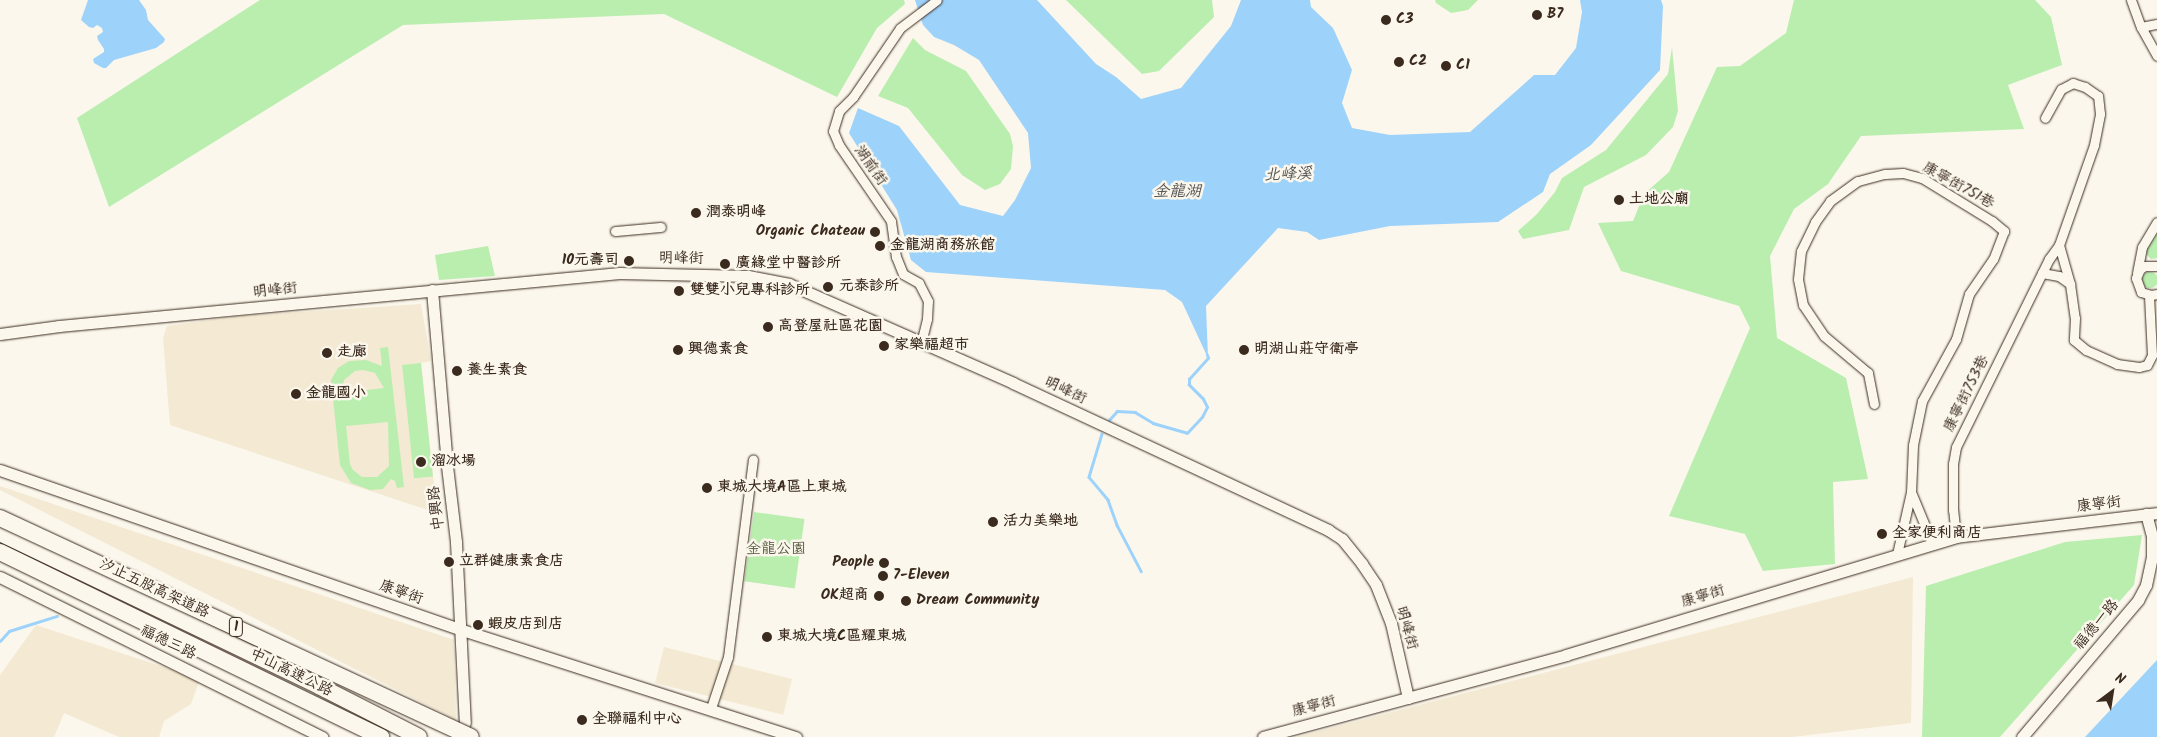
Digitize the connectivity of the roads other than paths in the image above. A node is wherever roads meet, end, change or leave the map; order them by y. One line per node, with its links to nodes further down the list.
1 (937, 0): 18 (street, 湖前街)
2 (2131, 0): 4 (street)
3 (2157, 24): 4 (street)
4 (2141, 27): 5 (street)
5 (2157, 56)
6 (2045, 118): 10 (street)
7 (2157, 222): 13 (street)
8 (661, 227): 9 (street)
9 (615, 232)
10 (2059, 245): 12 (street, 康寧街753巷); 14 (street)
11 (2157, 266): 13 (street)
12 (2042, 273): 14 (street); 27 (street, 康寧街753巷)
13 (2137, 273): 16 (street)
14 (2070, 284): 19 (street)
15 (432, 290): 17 (street, 明峰街); 18 (street, 明峰街); 32 (street, 中興路)
16 (2153, 294): 19 (street)
17 (0, 334)
18 (921, 343): 33 (street, 明峰街)
19 (2152, 364)
20 (1874, 404): 23 (street, 康寧街751巷)
21 (753, 460): 34 (street)
22 (0, 470): 32 (street, 康寧街)
23 (1911, 492): 28 (street, 康寧街751巷); 30 (street, 康寧街751巷)
24 (2152, 514): 27 (street, 康寧街); 41 (street, 福德一路)
25 (0, 518): 35 (highway, 汐止五股高架道路 / 1, bridge)
26 (0, 533): 38 (highway, 中山高速公路 / 1)
27 (1956, 537): 28 (street, 康寧街)
28 (1933, 545): 30 (street, 康寧街)
29 (0, 552): 37 (highway, 中山高速公路 / 1)
30 (1897, 554): 33 (street, 康寧街)
31 (0, 578): 36 (street, 福德三路)
32 (462, 630): 34 (street, 康寧街); 35 (street, 中興路)
33 (1408, 698): 40 (street, 康寧街)
34 (712, 708): 39 (street, 康寧街)
35 (468, 730)
36 (322, 737)
37 (381, 737)
38 (419, 737)
39 (796, 737)
40 (1263, 737)
41 (2022, 737)

